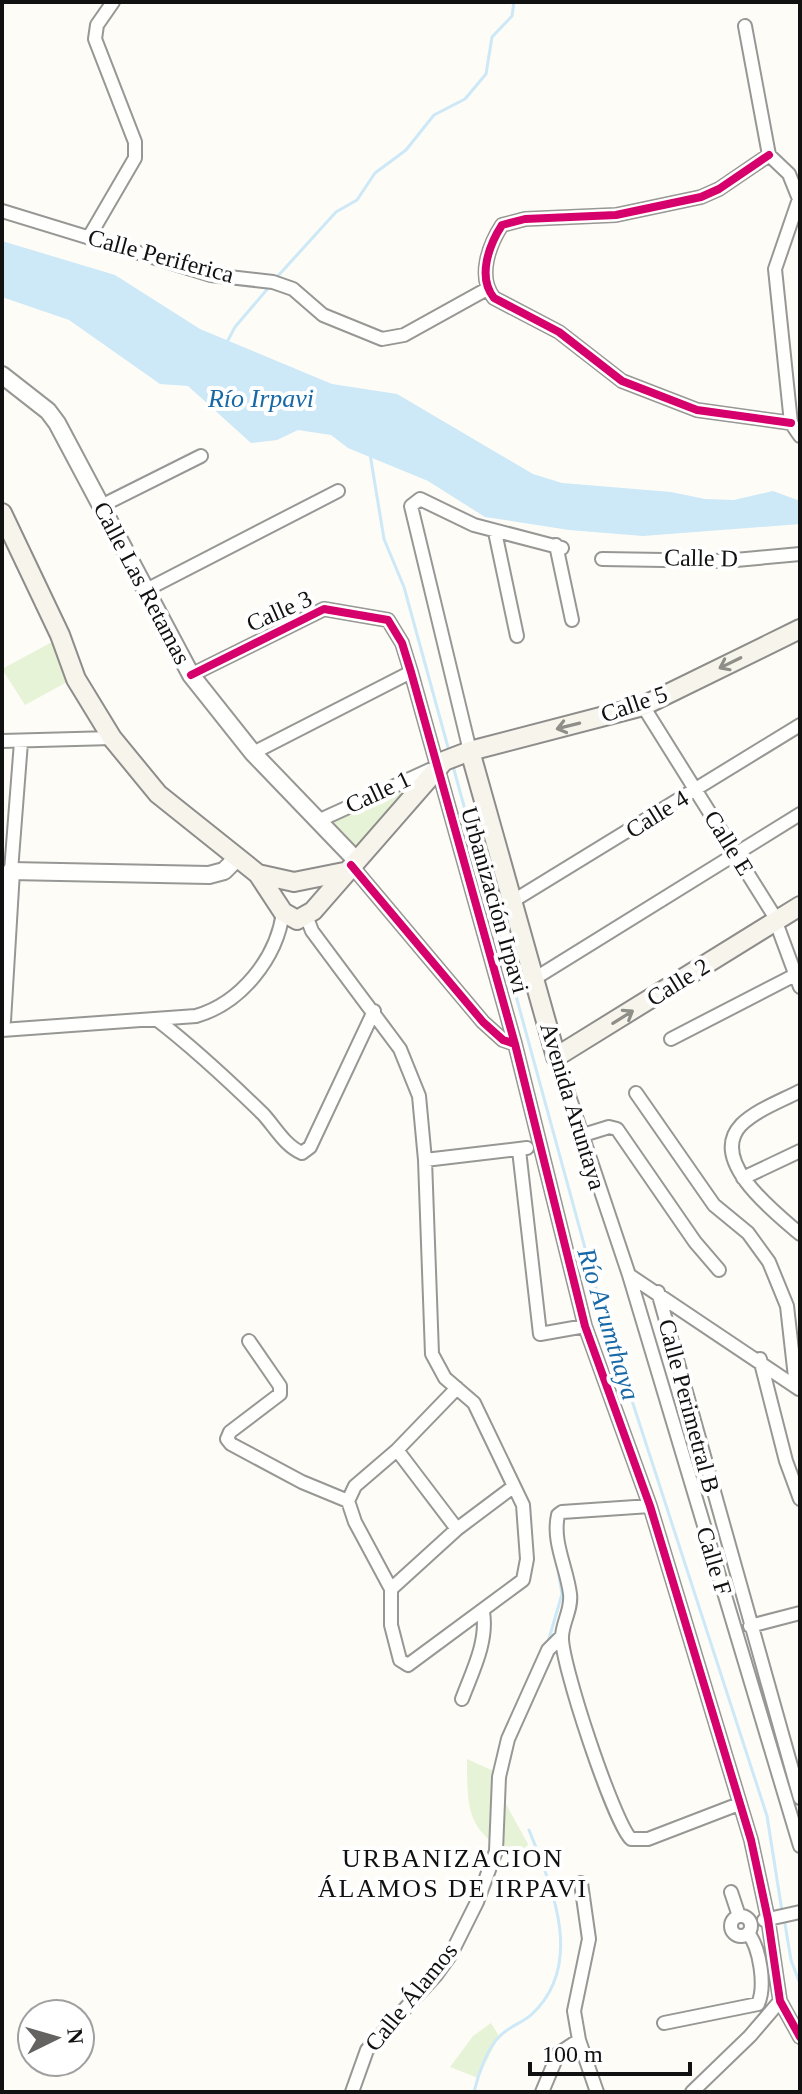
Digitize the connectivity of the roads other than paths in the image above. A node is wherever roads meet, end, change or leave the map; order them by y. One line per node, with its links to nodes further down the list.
1 (113, 2): 5 (street)
2 (745, 26): 3 (street)
3 (769, 155): 6 (street); 8 (street)
4 (2, 211): 5 (street, Calle Periferica)
5 (89, 237): 6 (street, Calle Periferica)
6 (487, 289): 9 (street)
7 (2, 375): 13 (street, Calle Las Retamas)
8 (794, 401): 9 (street)
9 (791, 423): 10 (street)
10 (800, 436)
11 (201, 456): 13 (street)
12 (338, 491): 18 (street)
13 (101, 506): 18 (street, Calle Las Retamas)
14 (2, 513): 26 (main road)
15 (495, 532): 19 (street); 21 (street); 30 (street)
16 (800, 554): 17 (street, Calle D)
17 (602, 559)
18 (146, 590): 23 (street, Calle Las Retamas)
19 (572, 620)
20 (800, 629): 24 (main road, Calle 5, one-way to 24)
21 (517, 636)
22 (411, 672): 23 (street, Calle 3); 29 (street); 30 (street)
23 (191, 675): 29 (street, Calle Las Retamas)
24 (643, 706): 30 (main road, Calle 5, one-way to 30); 31 (street, Calle E)
25 (800, 725): 31 (street, Calle 4)
26 (112, 738): 28 (street); 35 (main road)
27 (2, 741): 28 (street)
28 (21, 742): 37 (street)
29 (253, 753): 33 (street, Calle Las Retamas)
30 (452, 758): 33 (street, Calle 1); 36 (main road); 40 (main road, Avenida Aruntaya); 52 (street, Urbanización Irpavi)
31 (695, 790): 34 (street, Calle E); 40 (street, Calle 4)
32 (800, 814): 34 (street)
33 (320, 820): 36 (street, Calle Las Retamas)
34 (735, 854): 44 (street, Calle E); 45 (street)
35 (236, 859): 37 (street); 38 (main road)
36 (350, 865): 39 (main road); 43 (main road); 52 (street)
37 (7, 867): 49 (street)
38 (258, 874): 39 (main road); 42 (main road)
39 (298, 882): 42 (main road); 43 (main road)
40 (513, 901): 45 (main road, Avenida Aruntaya)
41 (800, 906): 44 (main road, Calle 2)
42 (281, 908): 43 (main road); 48 (street)
43 (312, 910): 47 (street)
44 (775, 922): 46 (street, Calle E); 53 (main road, Calle 2, one-way to 44)
45 (534, 979): 53 (main road, Avenida Aruntaya)
46 (797, 981): 51 (street)
47 (374, 1011): 48 (street); 60 (street)
48 (156, 1019): 50 (street)
49 (2, 1021)
50 (2, 1030)
51 (671, 1039)
52 (515, 1044): 57 (street, Urbanización Irpavi)
53 (556, 1057): 56 (street, Avenida Aruntaya)
54 (800, 1091): 61 (street)
55 (636, 1093): 70 (street)
56 (580, 1136): 63 (street); 64 (street, Avenida Aruntaya)
57 (538, 1146): 58 (street); 66 (street, Urbanización Irpavi)
58 (519, 1150): 60 (street); 66 (street)
59 (800, 1151): 61 (street)
60 (425, 1160): 69 (street)
61 (743, 1178): 62 (street)
62 (800, 1234)
63 (719, 1270)
64 (629, 1275): 65 (street); 85 (street, Calle F)
65 (658, 1292): 68 (street); 80 (street, Calle Perimetral B)
66 (585, 1326): 75 (street, Urbanización Irpavi)
67 (249, 1341): 74 (street)
68 (760, 1359): 70 (street); 73 (street)
69 (457, 1388): 71 (street); 72 (street)
70 (798, 1388)
71 (397, 1450): 74 (street); 76 (street)
72 (513, 1487): 76 (street); 78 (street)
73 (800, 1499)
74 (348, 1501): 77 (street)
75 (650, 1506): 81 (street); 84 (street, Urbanización Irpavi)
76 (457, 1529): 77 (street)
77 (391, 1589): 78 (street)
78 (483, 1612): 82 (street)
79 (800, 1613): 80 (street)
80 (750, 1626): 83 (street, Calle Perimetral B)
81 (562, 1636): 84 (street); 95 (street, Calle Álamos)
82 (462, 1699)
83 (800, 1798)
84 (739, 1804): 89 (street, Urbanización Irpavi)
85 (800, 1846)
86 (581, 1883): 94 (street)
87 (731, 1892): 90 (street)
88 (800, 1912): 89 (street)
89 (770, 1919): 90 (street); 91 (street, Urbanización Irpavi)
90 (750, 1928): 92 (street)
91 (780, 2001): 93 (street); 98 (street)
92 (664, 2023)
93 (800, 2037)
94 (579, 2040): 96 (street); 97 (street)
95 (352, 2092)
96 (542, 2092)
97 (597, 2092)
98 (692, 2092)

